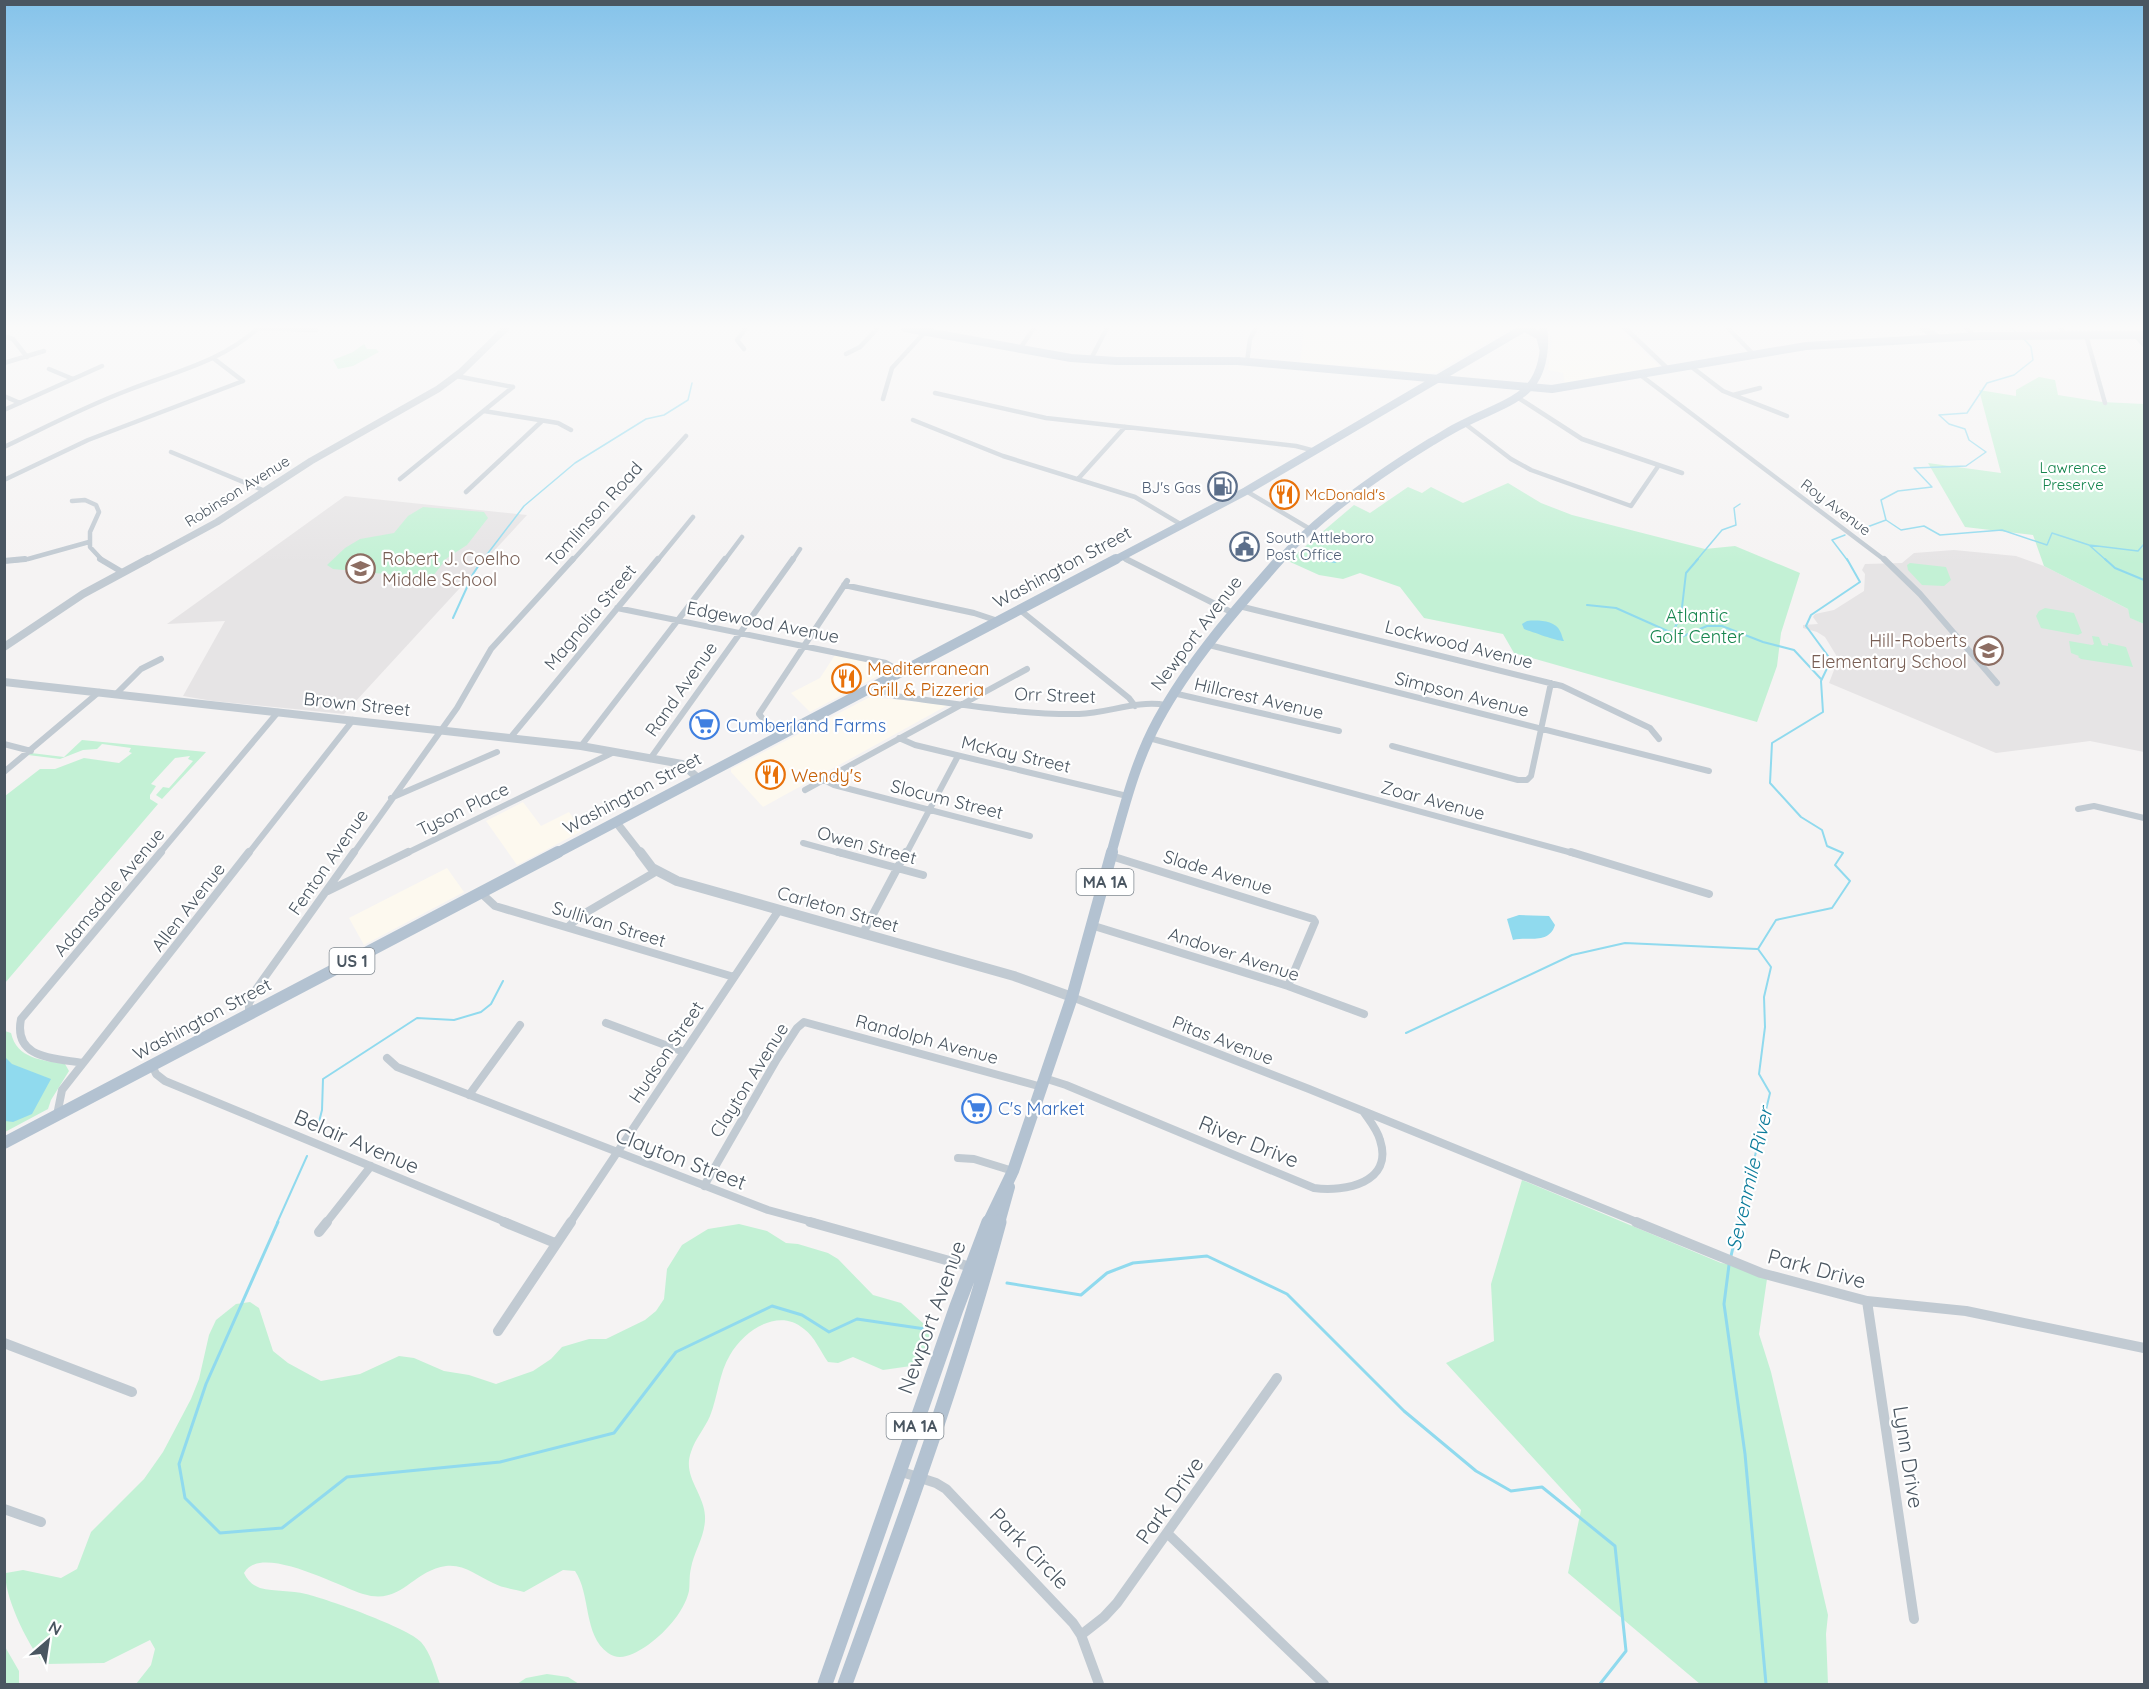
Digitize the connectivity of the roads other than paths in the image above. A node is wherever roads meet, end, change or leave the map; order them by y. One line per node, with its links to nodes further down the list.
1 (91, 407): 19 (street)
2 (175, 407): 25 (street)
3 (407, 407): 27 (street, Robinson Avenue)
4 (488, 407): 11 (street)
5 (996, 407): 16 (street)
6 (1389, 407): 20 (main road, Washington Street / US 1)
7 (1498, 407): 15 (main road, Newport Avenue / MA 1A)
8 (1531, 407): 22 (street)
9 (1683, 407): 54 (street, Roy Avenue)
10 (1763, 407): 12 (street)
11 (483, 411): 14 (street); 24 (street)
12 (1787, 416)
13 (913, 420): 26 (street)
14 (542, 421): 17 (street); 29 (street)
15 (1464, 423): 22 (street); 33 (main road, Newport Avenue / MA 1A)
16 (1125, 427): 20 (street); 26 (street)
17 (571, 430)
18 (686, 436): 64 (street, Tomlinson Road)
19 (4, 447)
20 (1315, 451): 28 (main road, Washington Street / US 1)
21 (171, 452): 27 (street)
22 (1659, 465): 23 (street)
23 (1682, 473)
24 (400, 479)
25 (4, 480)
26 (1078, 480): 32 (street)
27 (265, 491): 39 (street, Robinson Avenue)
28 (1246, 491): 32 (main road, Washington Street / US 1); 33 (street)
29 (466, 492)
30 (72, 501): 35 (street)
31 (693, 517): 40 (street, Magnolia Street)
32 (1182, 525): 37 (main road, Washington Street / US 1)
33 (1310, 529): 41 (main road, Newport Avenue / MA 1A)
34 (742, 537): 43 (street)
35 (89, 542): 38 (street); 39 (street)
36 (800, 549): 45 (street, Rand Avenue)
37 (1122, 556): 41 (street, Lockwood Avenue); 42 (main road, Washington Street / US 1)
38 (4, 561)
39 (122, 572): 48 (street, Robinson Avenue)
40 (617, 608): 43 (street, Edgewood Avenue); 68 (street, Magnolia Street)
41 (1236, 609): 47 (main road, Newport Avenue / MA 1A); 53 (street, Lockwood Avenue)
42 (1020, 610): 44 (main road, Washington Street / US 1); 61 (street)
43 (678, 620): 45 (street, Edgewood Avenue); 73 (street)
44 (998, 621): 46 (street); 51 (main road, Washington Street / US 1)
45 (740, 633): 46 (street, Edgewood Avenue); 79 (street, Rand Avenue)
46 (804, 645): 51 (street, Edgewood Avenue); 67 (street)
47 (1209, 645): 58 (main road, Newport Avenue / MA 1A); 65 (street, Simpson Avenue)
48 (4, 646)
49 (161, 659): 57 (street)
50 (1027, 669): 59 (street)
51 (902, 672): 55 (main road, Washington Street / US 1)
52 (4, 682): 56 (street, Brown Street)
53 (1551, 683): 65 (street); 71 (street, Lockwood Avenue)
54 (1997, 683)
55 (873, 687): 59 (street, Orr Street); 67 (main road, Washington Street / US 1)
56 (99, 692): 57 (street, Brown Street); 75 (street)
57 (117, 693): 62 (street, Brown Street)
58 (1173, 693): 60 (main road, Newport Avenue / MA 1A); 66 (street, Hillcrest Avenue)
59 (962, 703): 61 (street, Orr Street); 69 (street)
60 (1166, 705): 61 (street, Orr Street); 70 (main road, Newport Avenue / MA 1A)
61 (1135, 706)
62 (278, 712): 63 (street, Brown Street); 115 (street, Adamsdale Avenue)
63 (353, 720): 64 (street, Brown Street); 115 (street, Allen Avenue)
64 (441, 729): 68 (street, Brown Street); 87 (street, Fenton Avenue)
65 (1541, 729): 80 (street, Simpson Avenue); 84 (street)
66 (1339, 731)
67 (778, 737): 82 (main road, Washington Street / US 1)
68 (510, 738): 73 (street, Brown Street)
69 (899, 738): 78 (street, McKay Street); 83 (street)
70 (1149, 738): 86 (main road, Newport Avenue / MA 1A); 100 (street, Zoar Avenue)
71 (1659, 739)
72 (4, 744): 75 (street)
73 (581, 746): 77 (street, Brown Street)
74 (1392, 746): 84 (street)
75 (31, 751): 81 (street)
76 (497, 752): 87 (street)
77 (614, 752): 79 (street, Brown Street); 98 (street, Tyson Place)
78 (958, 756): 86 (street, McKay Street); 88 (street)
79 (650, 759): 82 (street, Brown Street)
80 (1709, 771)
81 (4, 772)
82 (699, 779): 91 (main road, Washington Street / US 1)
83 (824, 780): 85 (street); 88 (street, Slocum Street)
84 (1527, 780)
85 (805, 790)
86 (1127, 796): 94 (main road, Newport Avenue / MA 1A)
87 (391, 798): 98 (street, Fenton Avenue)
88 (929, 809): 92 (street, Slocum Street); 95 (street)
89 (2078, 809): 90 (street)
90 (2145, 818)
91 (616, 822): 96 (street, Carleton Street); 99 (main road, Washington Street / US 1)
92 (1030, 836)
93 (803, 843): 95 (street, Owen Street)
94 (1112, 856): 102 (main road, Newport Avenue / MA 1A); 106 (street, Slade Avenue)
95 (897, 868): 97 (street, Owen Street); 104 (street)
96 (657, 871): 101 (street, Carleton Street); 103 (street)
97 (923, 875)
98 (326, 892): 109 (street, Fenton Avenue)
99 (481, 893): 103 (street, Sullivan Street); 109 (main road, Washington Street / US 1)
100 (1709, 894)
101 (779, 910): 104 (street, Carleton Street); 105 (street, Hudson Street)
102 (1094, 926): 106 (street, Andover Avenue); 107 (main road, Newport Avenue / MA 1A)
103 (568, 927): 105 (street, Sullivan Street)
104 (863, 933): 107 (street, Carleton Street)
105 (734, 977): 113 (street, Hudson Street)
106 (1288, 986): 108 (street, Andover Avenue)
107 (1072, 997): 117 (main road, Newport Avenue / MA 1A); 119 (street, Pitas Avenue)
108 (1364, 1014)
109 (249, 1015): 116 (main road, Washington Street / US 1)
110 (804, 1022): 117 (street, Randolph Avenue); 126 (street, Clayton Avenue)
111 (606, 1023): 113 (street)
112 (520, 1025): 118 (street)
113 (684, 1052): 122 (street, Hudson Street)
114 (387, 1058): 118 (street, Clayton Street)
115 (83, 1063): 120 (street, Allen Avenue)
116 (152, 1065): 120 (main road, Washington Street / US 1); 124 (street, Belair Avenue)
117 (1043, 1083): 119 (street, River Drive); 125 (main road, Newport Avenue / MA 1A)
118 (469, 1095): 122 (street, Clayton Street)
119 (1363, 1111): 130 (street, Park Drive)
120 (57, 1115): 121 (main road, Washington Street / US 1)
121 (4, 1143)
122 (615, 1153): 126 (street, Clayton Street); 128 (street, Hudson Street)
123 (958, 1158): 125 (street)
124 (371, 1166): 127 (street); 128 (street, Belair Avenue)
125 (1012, 1171): 129 (main road, Newport Avenue / MA 1A); 137 (main road, Newport Avenue / MA 1A)
126 (704, 1186): 129 (street, Clayton Street)
127 (319, 1232)
128 (555, 1243): 131 (street, Hudson Street)
129 (971, 1267): 136 (main road, Newport Avenue / MA 1A)
130 (1867, 1301): 133 (street, Park Drive); 141 (street, Lynn Drive)
131 (498, 1331)
132 (4, 1343): 135 (street)
133 (2145, 1347)
134 (1277, 1377): 140 (street, Park Drive)
135 (132, 1392)
136 (899, 1471): 137 (street, Park Circle); 143 (main road, Newport Avenue / MA 1A)
137 (918, 1477): 142 (street, Park Circle); 144 (main road, Newport Avenue / MA 1A)
138 (4, 1509): 139 (street)
139 (41, 1522)
140 (1167, 1533): 142 (street, Park Drive); 146 (street)
141 (1914, 1619)
142 (1081, 1635): 145 (street, Park Circle)
143 (825, 1684)
144 (845, 1684)
145 (1099, 1684)
146 (1324, 1684)

